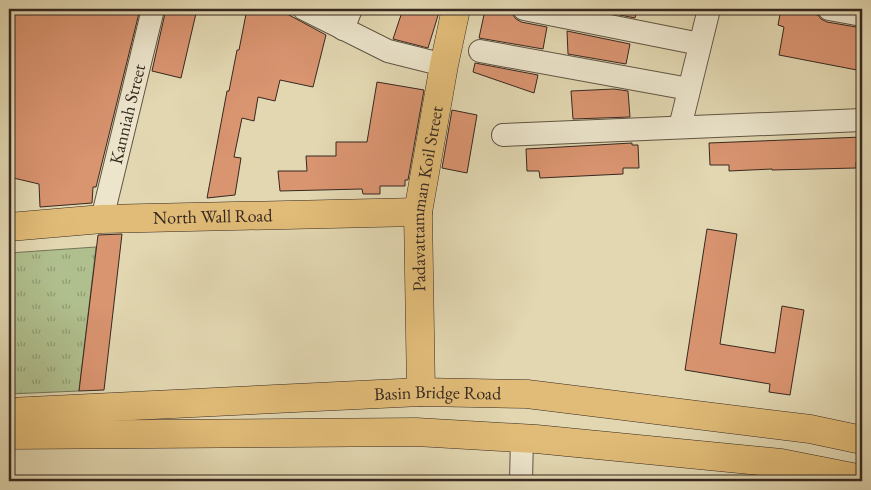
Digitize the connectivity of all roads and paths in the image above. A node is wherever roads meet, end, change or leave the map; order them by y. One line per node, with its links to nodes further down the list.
1 (153, 9): 18 (street, Kanniah Street)
2 (304, 9): 9 (street)
3 (351, 9): 9 (street)
4 (456, 9): 12 (main road, Padavattamman Koil Street)
5 (524, 9): 10 (street)
6 (709, 9): 10 (street)
7 (829, 9): 8 (street)
8 (862, 15)
9 (343, 29): 12 (street)
10 (700, 44): 13 (street)
11 (480, 51): 13 (street)
12 (444, 65): 17 (main road, Padavattamman Koil Street)
13 (689, 89): 15 (street)
14 (862, 120): 15 (street)
15 (680, 127): 16 (street)
16 (503, 135)
17 (418, 212): 18 (main road, North Wall Road); 20 (main road, Padavattamman Koil Street)
18 (102, 219): 19 (main road, North Wall Road)
19 (9, 227)
20 (420, 392): 21 (main road, Basin Bridge Road); 22 (main road, Basin Bridge Road)
21 (9, 412)
22 (810, 429): 25 (main road, Basin Bridge Road); 26 (main road)
23 (9, 435): 24 (main road, Basin Bridge Road)
24 (522, 438): 26 (main road, Basin Bridge Road); 28 (street)
25 (862, 440)
26 (794, 471): 27 (main road, Basin Bridge Road)
27 (862, 478)
28 (521, 481)

